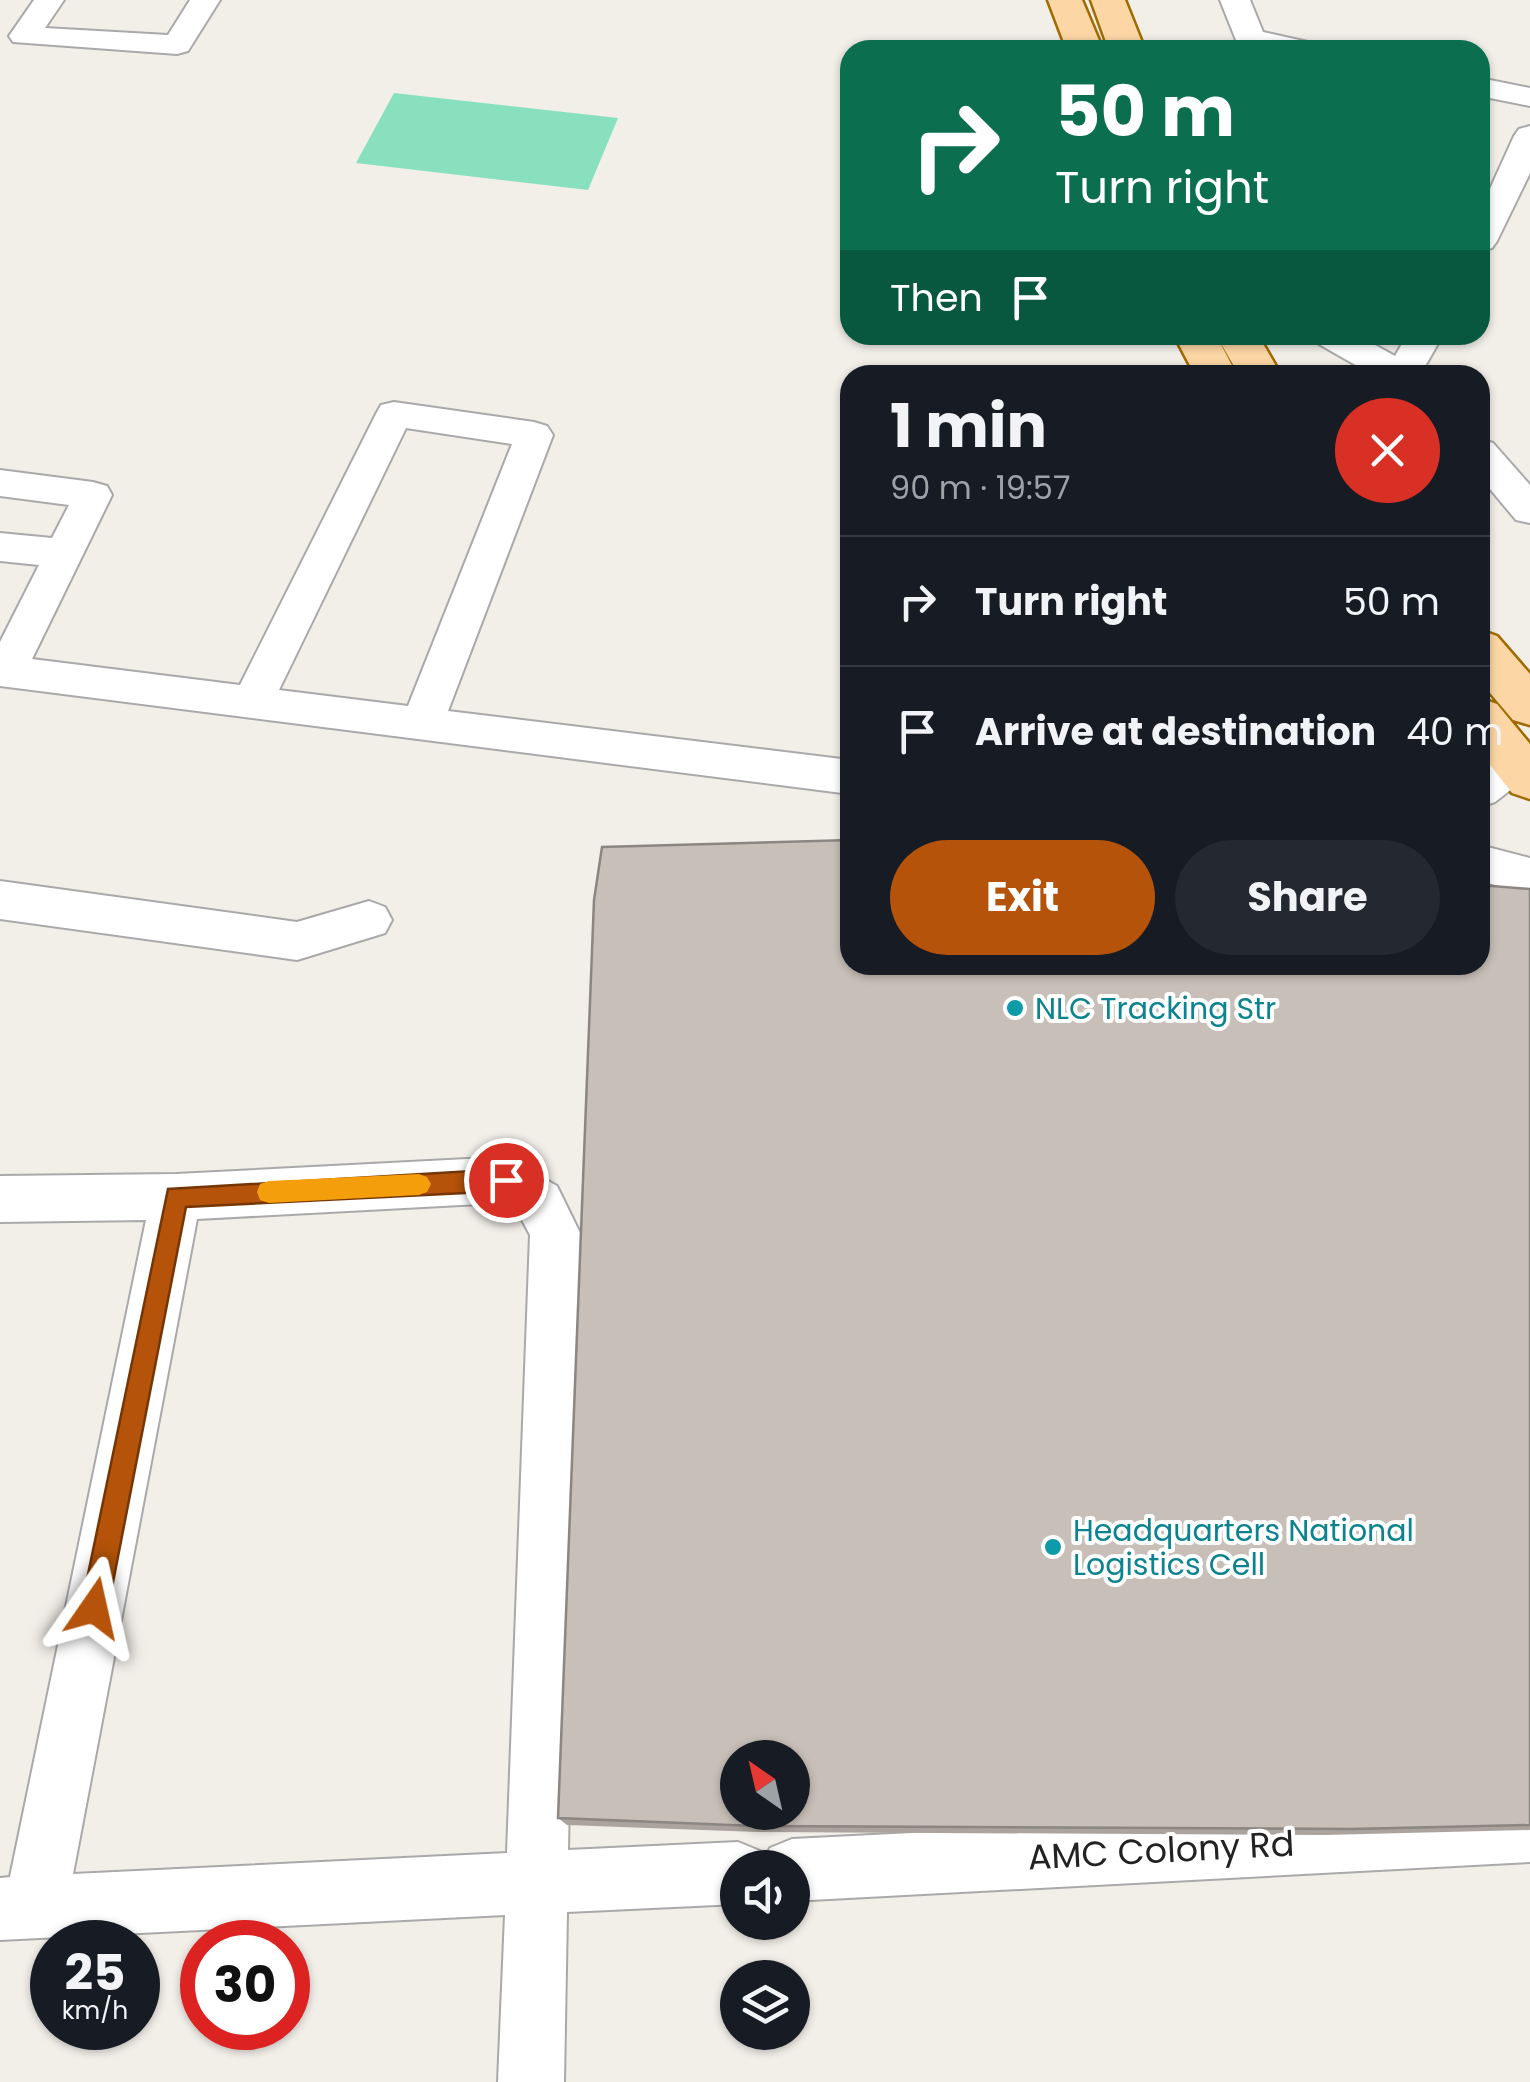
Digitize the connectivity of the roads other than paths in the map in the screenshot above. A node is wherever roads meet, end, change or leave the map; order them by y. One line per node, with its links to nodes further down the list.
1 (49, 0): 2 (street)
2 (205, 0)
3 (1065, 0): 6 (main road)
4 (1108, 0): 7 (main road)
5 (1235, 0): 8 (street)
6 (1080, 40)
7 (1123, 40)
8 (1252, 40)
9 (1490, 89): 10 (street)
10 (1530, 98)
11 (1530, 136): 12 (street)
12 (1515, 212): 13 (street)
13 (1490, 233)
14 (1348, 345): 15 (street)
15 (1383, 365)
16 (1490, 464): 18 (street)
17 (0, 483): 20 (street)
18 (1530, 510)
19 (0, 547): 20 (street)
20 (64, 553): 22 (street)
21 (1490, 660): 24 (main road)
22 (3, 671): 23 (street)
23 (252, 703): 25 (street); 25 (street)
24 (1530, 707)
25 (421, 725): 27 (street)
26 (1490, 739): 28 (main road)
27 (840, 775)
28 (1508, 777)
29 (1490, 866): 30 (street)
30 (1530, 876)
31 (0, 900): 32 (street)
32 (368, 920)
33 (176, 1197): 34 (street); 38 (street); 39 (street)
34 (0, 1200)
35 (1530, 1832): 36 (street, AMC Colony Rd)
36 (810, 1869)
37 (720, 1874): 38 (street)
38 (538, 1886): 39 (street); 40 (street)
39 (17, 1909)
40 (531, 2082)

